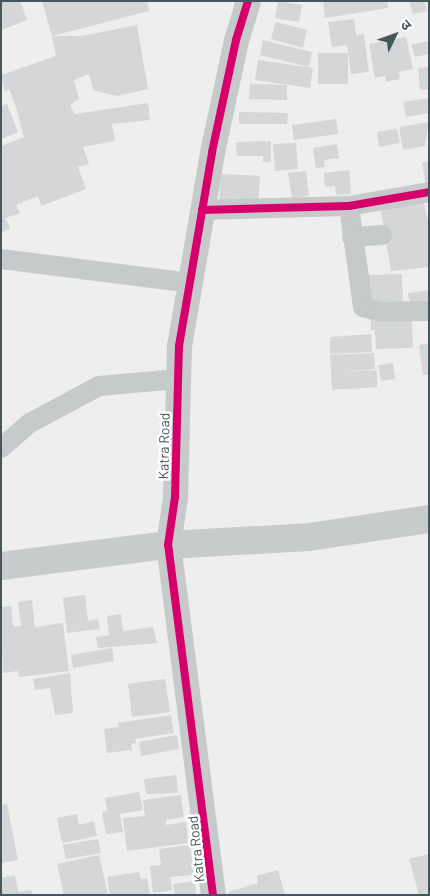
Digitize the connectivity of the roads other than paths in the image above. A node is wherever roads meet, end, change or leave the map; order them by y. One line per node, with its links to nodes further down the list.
1 (228, 1): 3 (street)
2 (248, 1): 3 (street, Katra Road)
3 (236, 40): 6 (street, Katra Road)
4 (429, 192): 5 (street)
5 (349, 206): 6 (street); 8 (street)
6 (202, 210): 10 (street, Katra Road)
7 (382, 234): 8 (street)
8 (352, 237): 11 (street)
9 (1, 259): 10 (street)
10 (190, 283): 12 (street, Katra Road)
11 (429, 311)
12 (178, 379): 13 (street); 15 (street, Katra Road)
13 (1, 448)
14 (429, 519): 15 (main road)
15 (168, 545): 16 (main road); 17 (street, Katra Road)
16 (1, 566)
17 (213, 895)

